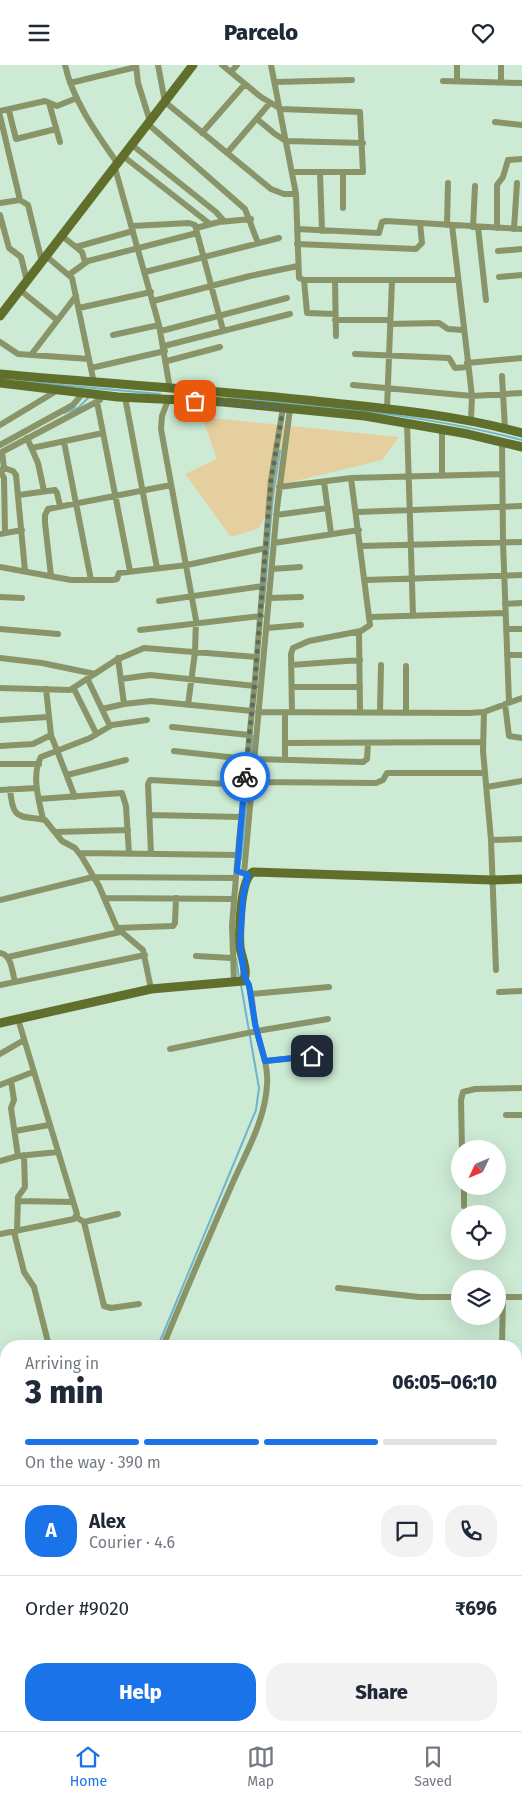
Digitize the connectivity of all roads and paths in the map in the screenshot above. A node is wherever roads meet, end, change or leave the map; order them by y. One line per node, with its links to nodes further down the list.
1 (65, 65): 18 (street)
2 (106, 65): 12 (street)
3 (158, 65): 22 (street)
4 (193, 65): 22 (street)
5 (222, 65): 11 (street)
6 (237, 65): 11 (street)
7 (271, 65): 16 (street)
8 (456, 65): 15 (street)
9 (501, 65): 17 (street)
10 (136, 66): 12 (street); 31 (street)
11 (231, 72): 20 (street)
12 (107, 73): 18 (street)
13 (352, 80): 16 (street)
14 (443, 81): 15 (street)
15 (457, 81): 17 (street)
16 (275, 82): 25 (street)
17 (501, 82): 19 (street)
18 (70, 83): 21 (street)
19 (522, 83)
20 (245, 84): 24 (street); 34 (street)
21 (77, 98): 23 (street); 41 (street)
22 (165, 102): 31 (street); 34 (street)
23 (48, 103): 27 (street); 33 (street)
24 (270, 103): 25 (street); 29 (street)
25 (281, 109): 36 (street); 37 (street)
26 (0, 111): 27 (street)
27 (9, 111): 33 (street)
28 (0, 116): 50 (street)
29 (257, 119): 36 (street); 39 (street)
30 (495, 122): 32 (street)
31 (149, 123): 38 (street); 54 (street)
32 (522, 125)
33 (56, 129): 35 (street)
34 (202, 133): 39 (street)
35 (60, 141)
36 (286, 141): 37 (street); 42 (street)
37 (363, 143): 44 (street)
38 (132, 145): 41 (street); 55 (street)
39 (227, 153): 48 (street)
40 (522, 159): 60 (street)
41 (118, 163): 57 (street); 61 (street); 67 (street)
42 (292, 171): 43 (street); 48 (street)
43 (320, 172): 44 (street); 66 (street)
44 (343, 173): 52 (street)
45 (448, 183): 58 (street)
46 (517, 183): 49 (street)
47 (475, 185): 59 (street)
48 (296, 194): 62 (street)
49 (519, 196): 63 (street)
50 (20, 200): 51 (street); 76 (street)
51 (0, 203)
52 (343, 208)
53 (0, 218): 87 (street)
54 (251, 219): 55 (street); 69 (street)
55 (224, 221): 57 (street)
56 (420, 223): 58 (street); 66 (street); 70 (street)
57 (210, 224): 65 (street)
58 (450, 225): 59 (street); 86 (street)
59 (475, 227): 60 (street); 93 (street)
60 (497, 228): 63 (street)
61 (132, 229): 65 (street); 71 (street); 72 (street)
62 (297, 229): 66 (street); 70 (street)
63 (514, 229): 64 (street)
64 (522, 229)
65 (196, 230): 72 (street); 75 (street)
66 (322, 231)
67 (62, 236): 71 (street); 76 (street)
68 (279, 238): 69 (street)
69 (258, 243): 75 (street)
70 (297, 244): 78 (street)
71 (76, 247): 77 (street)
72 (138, 249): 77 (street); 79 (street)
73 (522, 249): 74 (street)
74 (498, 251)
75 (202, 257): 79 (street); 88 (street)
76 (44, 259): 80 (street); 87 (street)
77 (85, 262): 80 (street)
78 (298, 266): 83 (street); 88 (street)
79 (145, 272): 90 (street)
80 (70, 274): 91 (street)
81 (522, 275): 82 (street)
82 (499, 277)
83 (304, 280): 84 (street); 99 (street)
84 (335, 280): 85 (street); 99 (street)
85 (392, 280): 86 (street); 101 (street)
86 (457, 280): 103 (street)
87 (27, 281): 89 (street)
88 (211, 286): 94 (street); 98 (street)
89 (20, 290): 97 (street); 100 (street)
90 (150, 292): 94 (street); 95 (street)
91 (76, 296): 95 (street); 100 (street)
92 (287, 298): 98 (street)
93 (486, 300)
94 (153, 301): 102 (street)
95 (79, 309): 114 (street)
96 (290, 314): 104 (street)
97 (0, 316)
98 (219, 316): 102 (street); 104 (street)
99 (335, 317): 101 (street); 106 (street)
100 (57, 320): 111 (street)
101 (390, 322): 103 (street); 112 (street)
102 (160, 328): 105 (street); 109 (street)
103 (463, 329): 116 (street)
104 (223, 330): 109 (street)
105 (113, 335)
106 (336, 336)
107 (0, 342): 111 (street)
108 (220, 347): 115 (street)
109 (165, 348): 115 (street); 117 (street)
110 (355, 354): 112 (street)
111 (31, 355): 114 (street)
112 (389, 356): 116 (street); 123 (street)
113 (522, 358): 116 (street)
114 (89, 359): 117 (street)
115 (167, 361): 124 (street)
116 (467, 365): 130 (street)
117 (91, 368): 121 (street)
118 (0, 374): 121 (street)
119 (502, 376): 128 (street)
120 (0, 383): 125 (street)
121 (94, 383): 124 (street)
122 (353, 385): 123 (street)
123 (388, 388): 130 (street); 134 (street)
124 (170, 389): 134 (street)
125 (58, 390): 126 (street); 138 (street)
126 (83, 393): 129 (street); 148 (street)
127 (522, 393): 128 (street)
128 (504, 394): 130 (street); 139 (street)
129 (108, 396): 131 (street); 133 (street)
130 (472, 396): 136 (street)
131 (125, 397): 132 (street); 158 (street)
132 (168, 400): 135 (street); 155 (street)
133 (97, 401): 141 (street); 143 (street)
134 (387, 408): 136 (street)
135 (287, 409): 137 (street); 156 (street); 179 (street)
136 (471, 420): 139 (street)
137 (407, 423): 140 (street); 152 (street)
138 (0, 425)
139 (505, 428): 142 (street)
140 (442, 429): 145 (street); 151 (street)
141 (103, 433): 144 (street); 160 (street)
142 (522, 433)
143 (27, 438): 147 (street); 148 (street)
144 (64, 441): 147 (street); 162 (street)
145 (502, 442): 146 (street); 150 (street)
146 (522, 447)
147 (32, 448): 157 (street)
148 (1, 450): 159 (street)
149 (0, 470): 161 (street)
150 (502, 474): 151 (street); 165 (street)
151 (442, 476): 152 (street)
152 (408, 477): 153 (street); 167 (street)
153 (351, 478): 154 (street); 168 (street)
154 (324, 482): 156 (street); 166 (street)
155 (171, 485): 158 (street); 180 (street)
156 (279, 487): 169 (street)
157 (44, 491): 159 (street); 163 (street)
158 (143, 491): 160 (street); 183 (street)
159 (18, 495): 170 (street)
160 (115, 495): 162 (street); 186 (street)
161 (2, 498): 172 (street)
162 (76, 503): 163 (street); 191 (street)
163 (60, 506): 188 (street)
164 (522, 506): 165 (street)
165 (502, 507): 167 (street); 174 (street)
166 (328, 508): 169 (street); 173 (street)
167 (410, 511): 168 (street); 177 (street)
168 (357, 512): 171 (street)
169 (276, 515): 176 (street)
170 (22, 530): 172 (street); 185 (street)
171 (359, 530): 173 (street); 178 (street)
172 (3, 533)
173 (331, 533): 176 (street)
174 (503, 542): 175 (street); 177 (street); 189 (street)
175 (522, 542)
176 (274, 543): 184 (street)
177 (411, 544): 178 (street); 190 (street)
178 (361, 546): 192 (street)
179 (266, 548): 180 (street); 193 (street)
180 (187, 565): 183 (street); 194 (street)
181 (1, 566): 185 (street)
182 (300, 567): 184 (street)
183 (157, 568): 186 (street)
184 (272, 569): 198 (street)
185 (25, 571): 188 (street)
186 (130, 571): 191 (street)
187 (522, 575): 189 (street)
188 (51, 576): 191 (street)
189 (504, 576): 190 (street); 201 (street)
190 (412, 579): 192 (street); 203 (street)
191 (91, 580)
192 (365, 580): 205 (street)
193 (263, 586): 194 (street); 204 (street)
194 (192, 595): 199 (street); 206 (street)
195 (0, 597): 197 (street)
196 (301, 597): 198 (street)
197 (22, 598)
198 (269, 598): 208 (street)
199 (159, 601)
200 (522, 603): 201 (street)
201 (505, 604): 202 (street)
202 (505, 613): 203 (street); 211 (street)
203 (413, 615): 205 (street)
204 (261, 616): 206 (street); 218 (street)
205 (370, 617): 213 (street)
206 (196, 623): 210 (street); 215 (street)
207 (301, 625): 208 (street)
208 (267, 628): 240 (street)
209 (0, 629): 214 (street)
210 (140, 629)
211 (506, 629): 212 (street); 216 (street)
212 (522, 629)
213 (359, 632): 221 (street); 222 (street)
214 (58, 634)
215 (195, 652): 218 (street); 220 (street); 228 (street)
216 (506, 655): 217 (street); 236 (street)
217 (522, 655)
218 (257, 657): 229 (street)
219 (0, 658): 225 (street)
220 (118, 658): 225 (street); 227 (street)
221 (360, 660): 222 (street); 231 (street)
222 (291, 665): 230 (street)
223 (381, 665): 243 (street)
224 (406, 666): 245 (street)
225 (95, 674): 226 (street)
226 (88, 679): 234 (street); 239 (street)
227 (121, 679): 228 (street); 237 (street)
228 (192, 679): 229 (street); 238 (street)
229 (255, 687): 240 (street)
230 (292, 687): 231 (street); 241 (street)
231 (360, 687): 242 (street)
232 (0, 688): 233 (street)
233 (46, 689): 234 (street); 246 (street)
234 (74, 689): 251 (street)
235 (522, 698): 236 (street)
236 (507, 703): 244 (street); 254 (street)
237 (124, 704): 238 (street); 239 (street)
238 (188, 705): 240 (street)
239 (102, 709): 249 (street)
240 (255, 711): 241 (street); 253 (street); 261 (street)
241 (289, 712): 242 (street); 256 (street)
242 (360, 712): 243 (street)
243 (380, 712): 245 (street)
244 (484, 712): 245 (street); 255 (street)
245 (406, 713)
246 (48, 717): 247 (street); 252 (street)
247 (0, 720)
248 (147, 720): 249 (street)
249 (110, 726): 251 (street)
250 (172, 727): 253 (street)
251 (96, 733): 259 (street)
252 (50, 735): 258 (street); 259 (street)
253 (249, 735): 261 (street)
254 (522, 738)
255 (483, 742): 257 (street); 266 (street)
256 (285, 743): 257 (street); 263 (street)
257 (368, 743): 263 (street)
258 (0, 746)
259 (58, 751): 265 (street); 267 (street)
260 (174, 751): 261 (street)
261 (250, 759): 263 (street); 269 (street); 270 (street)
262 (126, 760): 267 (street)
263 (285, 760)
264 (0, 764): 265 (street)
265 (39, 764): 273 (street)
266 (485, 773): 269 (street); 272 (street)
267 (67, 775): 276 (street)
268 (522, 781): 271 (street); 272 (street)
269 (252, 782): 289 (street)
270 (244, 785): 278 (street); 279 (street)
271 (522, 785)
272 (487, 787): 284 (street)
273 (37, 788): 274 (street); 277 (street)
274 (10, 789): 275 (street); 280 (street)
275 (0, 790)
276 (75, 797): 277 (street); 281 (street)
277 (39, 799): 280 (street)
278 (149, 815): 279 (street); 287 (street)
279 (241, 817): 288 (street)
280 (43, 819): 282 (street)
281 (128, 831): 282 (street); 286 (street)
282 (55, 832): 285 (street)
283 (522, 839): 284 (street)
284 (491, 840): 292 (street)
285 (79, 853): 286 (street); 290 (street)
286 (129, 854): 287 (street)
287 (151, 854): 288 (street)
288 (238, 855): 289 (street)
289 (241, 873): 290 (street); 292 (street); 295 (street); 304 (street)
290 (94, 877): 293 (street); 296 (street)
291 (522, 879): 292 (street)
292 (492, 880): 303 (street)
293 (104, 898): 294 (street); 297 (street)
294 (176, 898): 295 (street); 297 (street)
295 (234, 899): 302 (street)
296 (0, 900)
297 (119, 930): 299 (street); 301 (street)
298 (0, 953): 301 (street)
299 (145, 955): 305 (street); 308 (street)
300 (196, 956): 302 (street)
301 (8, 957): 305 (street)
302 (232, 958): 304 (street)
303 (496, 970)
304 (239, 981): 308 (street); 311 (street)
305 (15, 983): 306 (street)
306 (0, 985)
307 (329, 987): 311 (street)
308 (151, 989): 312 (street)
309 (522, 991): 310 (street)
310 (499, 992)
311 (251, 994): 315 (street)
312 (18, 1019): 314 (street); 316 (street)
313 (328, 1019): 315 (street)
314 (0, 1023)
315 (252, 1032): 317 (street); 320 (street)
316 (24, 1040): 318 (street); 321 (street)
317 (170, 1049)
318 (0, 1054)
319 (327, 1055): 320 (street)
320 (265, 1061): 347 (street)
321 (33, 1072): 322 (street); 327 (street)
322 (11, 1081): 323 (street); 328 (street)
323 (0, 1085)
324 (522, 1088): 329 (street)
325 (506, 1115): 326 (street)
326 (522, 1115)
327 (49, 1125): 328 (street); 330 (street)
328 (15, 1131): 331 (street)
329 (462, 1140)
330 (58, 1152): 331 (street); 334 (street)
331 (21, 1155): 332 (street); 333 (street)
332 (0, 1161)
333 (18, 1201): 334 (street); 338 (street)
334 (73, 1202): 336 (street)
335 (118, 1214): 337 (street)
336 (76, 1217): 337 (street); 338 (street)
337 (84, 1222): 344 (street)
338 (16, 1232): 339 (street); 346 (street)
339 (0, 1235)
340 (338, 1288): 341 (street)
341 (451, 1297)
342 (506, 1297): 343 (street)
343 (522, 1297)
344 (139, 1304)
345 (501, 1325): 348 (street)
346 (47, 1340)
347 (166, 1340)
348 (502, 1340)

